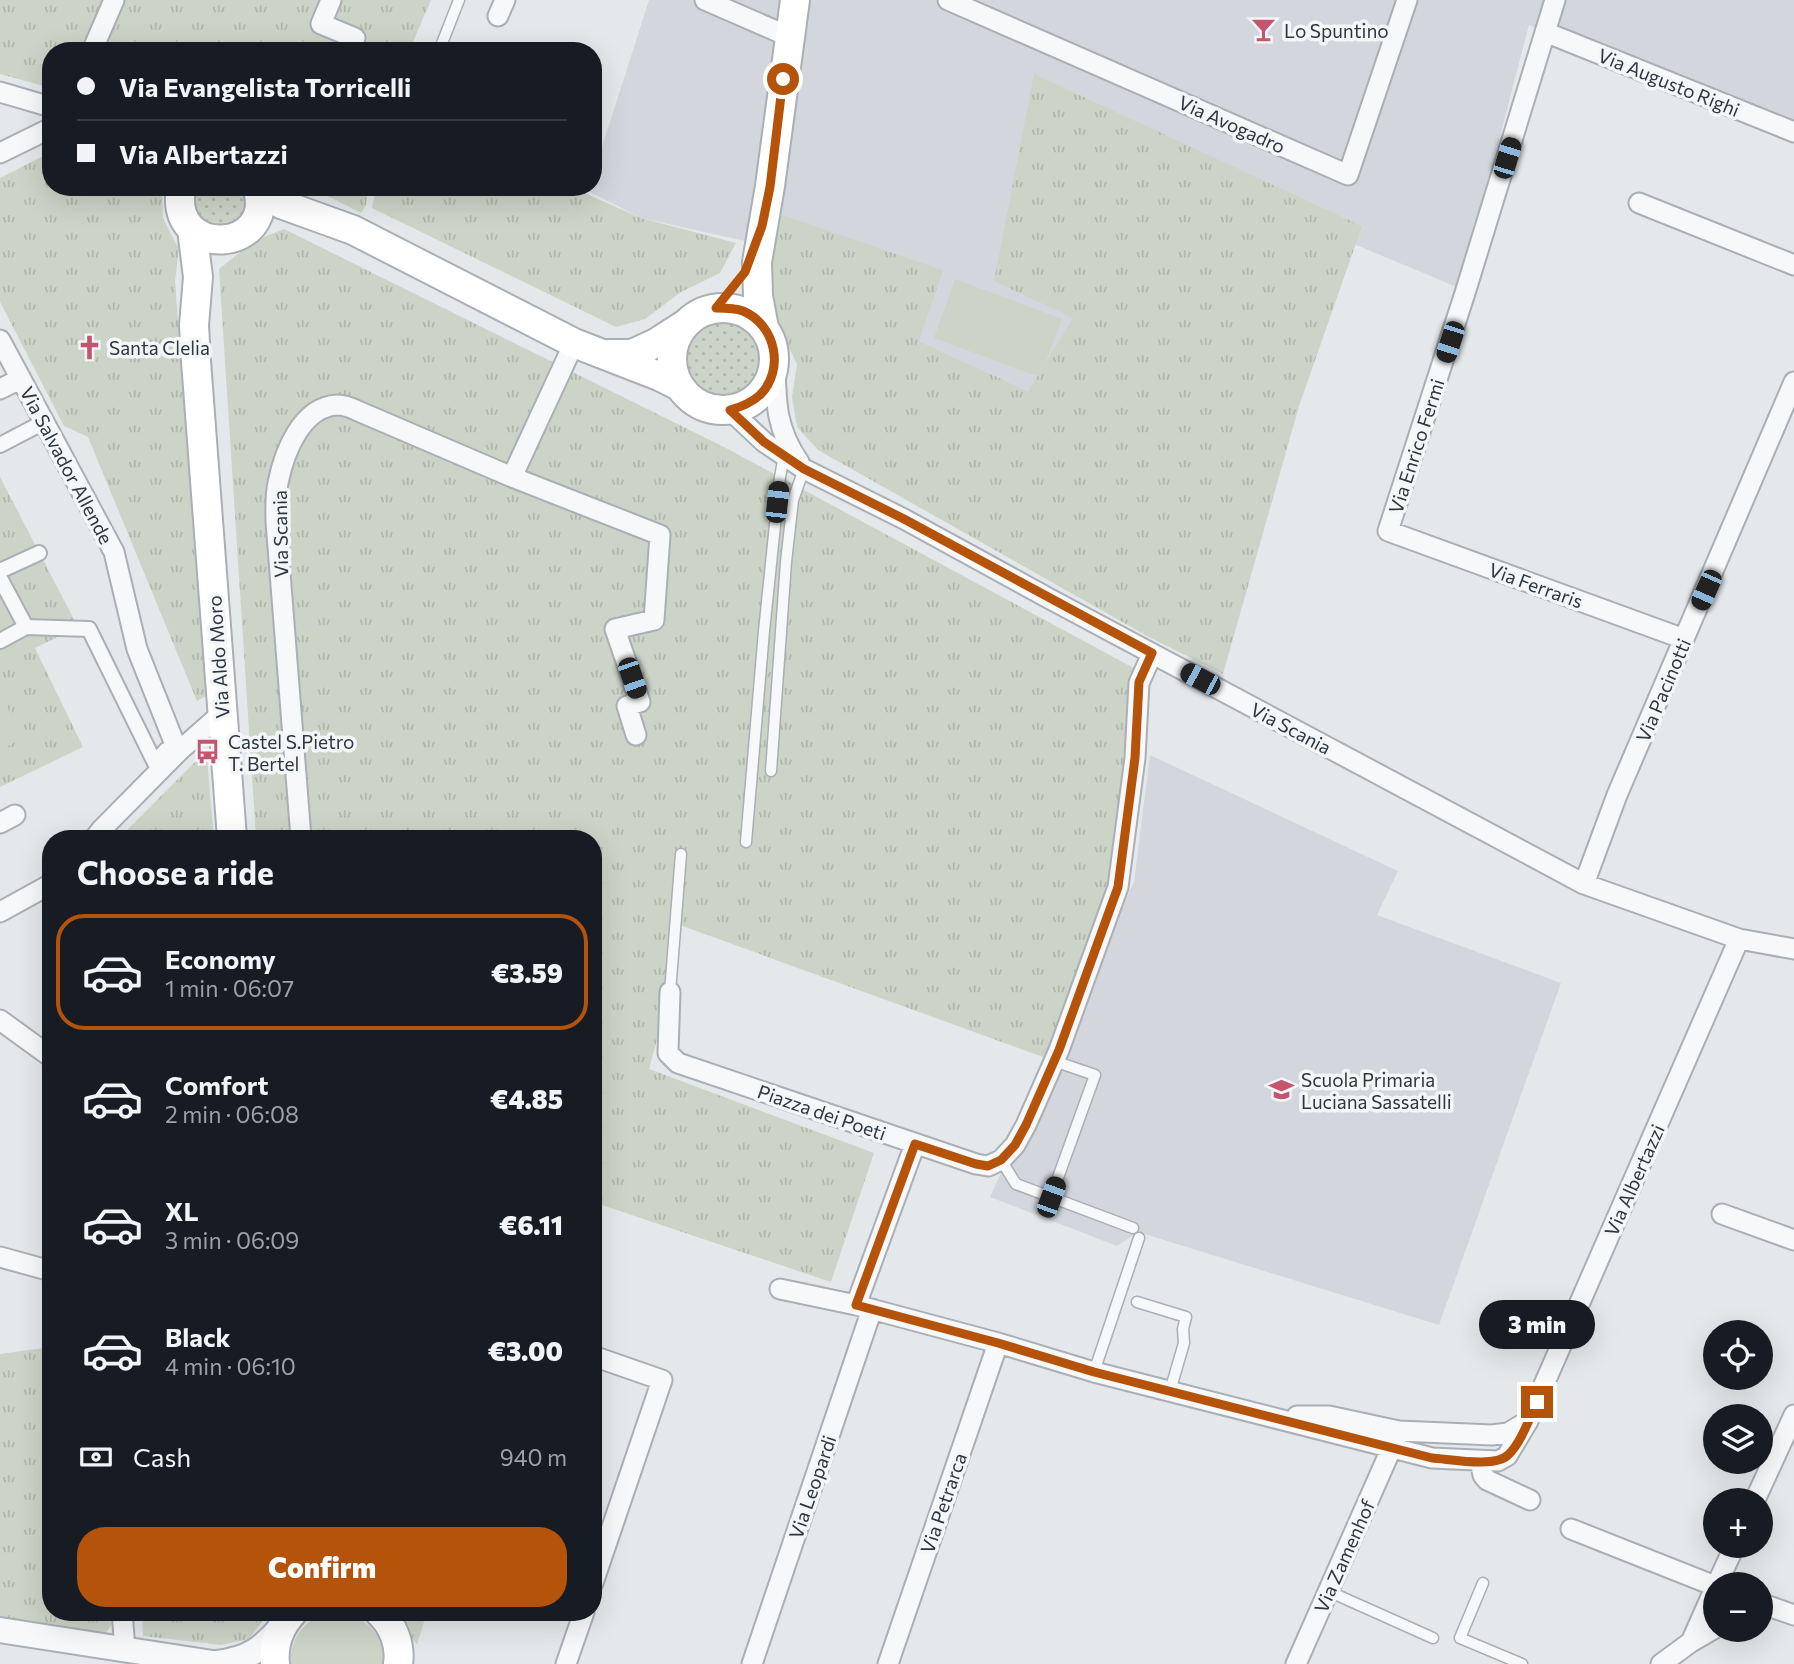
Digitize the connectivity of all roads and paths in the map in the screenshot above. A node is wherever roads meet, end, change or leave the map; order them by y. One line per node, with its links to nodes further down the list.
1 (114, 0): 13 (street)
2 (331, 0): 12 (street)
3 (459, 0): 14 (lane)
4 (705, 0): 11 (street)
5 (795, 0): 11 (main road)
6 (807, 0): 11 (main road)
7 (948, 0): 8 (street, Via Avogadro)
8 (1407, 0)
9 (1555, 0): 10 (street, Via Enrico Fermi)
10 (1545, 32): 18 (street, Via Augusto Righi); 46 (street, Via Enrico Fermi)
11 (790, 37): 25 (main road)
12 (355, 38)
13 (96, 42)
14 (443, 42)
15 (0, 92): 16 (street)
16 (42, 104)
17 (42, 132): 19 (street)
18 (1794, 132)
19 (0, 153)
20 (180, 196): 26 (main road)
21 (259, 196): 27 (main road)
22 (269, 196): 24 (main road)
23 (1639, 203): 28 (street)
24 (314, 215): 27 (main road); 34 (main road)
25 (762, 226): 30 (main road); 32 (main road)
26 (192, 229): 27 (main road); 29 (main road, Via Aldo Moro)
27 (240, 233): 29 (main road)
28 (1794, 265)
29 (198, 277): 54 (main road, Via Aldo Moro)
30 (716, 308): 31 (main road); 32 (main road)
31 (684, 324): 34 (main road); 38 (main road)
32 (764, 328): 35 (main road)
33 (1, 343): 36 (street, Via Salvador Allende)
34 (586, 348): 38 (main road); 45 (street)
35 (775, 365): 40 (main road); 43 (street)
36 (20, 379): 39 (street); 41 (street, Via Salvador Allende)
37 (1794, 382): 51 (street, Via Pacinotti)
38 (679, 386): 40 (main road)
39 (0, 389)
40 (730, 410): 43 (street)
41 (44, 422): 42 (street); 57 (street, Via Salvador Allende)
42 (0, 445)
43 (786, 449): 44 (street); 62 (lane)
44 (804, 469): 53 (street, Via Scania); 58 (lane)
45 (512, 477): 55 (street, Via Scania); 61 (street, Via Scania)
46 (1388, 531): 51 (street, Via Ferraris)
47 (39, 553): 48 (street)
48 (0, 571)
49 (0, 578): 50 (street)
50 (26, 627): 52 (street); 57 (street)
51 (1684, 639): 64 (street, Via Pacinotti)
52 (0, 641)
53 (1152, 653): 64 (street, Via Scania); 72 (street)
54 (222, 713): 56 (main road, Via Aldo Moro); 57 (street)
55 (636, 735)
56 (224, 741): 57 (street); 60 (main road, Via Aldo Moro)
57 (180, 743): 59 (street)
58 (771, 772)
59 (101, 830)
60 (231, 830)
61 (300, 830)
62 (746, 842)
63 (681, 854): 69 (lane)
64 (1584, 884): 67 (street, Via Scania)
65 (42, 889): 66 (street)
66 (0, 912)
67 (1739, 939): 68 (street, Via Scania); 90 (street, Via Albertazzi)
68 (1794, 949)
69 (670, 992): 73 (street, Piazza dei Poeti)
70 (0, 1020): 71 (street)
71 (42, 1051)
72 (1054, 1061): 74 (street); 75 (lane)
73 (915, 1144): 74 (street, Piazza dei Poeti); 84 (street)
74 (1001, 1160): 75 (lane)
75 (1051, 1197): 77 (lane)
76 (1722, 1214): 79 (street)
77 (1133, 1228)
78 (1139, 1238): 87 (lane)
79 (1794, 1240)
80 (0, 1257): 81 (street)
81 (42, 1269)
82 (780, 1289): 84 (street, Via Albertazzi)
83 (1137, 1302): 88 (lane)
84 (864, 1307): 85 (street, Via Albertazzi); 118 (street, Via Leopardi)
85 (998, 1343): 87 (street, Via Albertazzi); 119 (street, Via Petrarca)
86 (602, 1359): 96 (street)
87 (1094, 1372): 88 (street, Via Albertazzi)
88 (1170, 1391): 91 (street, Via Albertazzi)
89 (1794, 1415): 93 (street)
90 (1528, 1421): 91 (street, Via Albertazzi); 92 (street, Via Albertazzi)
91 (1396, 1439): 92 (street, Via Albertazzi); 99 (street, Via Zamenhof)
92 (1480, 1461): 94 (street)
93 (1761, 1488)
94 (1530, 1500)
95 (1570, 1529): 97 (street)
96 (602, 1557)
97 (1703, 1581)
98 (1483, 1583): 121 (lane)
99 (1328, 1591): 111 (lane); 120 (street, Via Zamenhof)
100 (1773, 1608): 103 (street)
101 (1703, 1615): 112 (street)
102 (1773, 1616): 103 (street)
103 (1794, 1616)
104 (123, 1621): 113 (street)
105 (285, 1621): 114 (street)
106 (286, 1621): 115 (main road)
107 (386, 1621): 116 (main road)
108 (581, 1621): 117 (street)
109 (0, 1630): 113 (street)
110 (1703, 1635): 112 (street)
111 (1433, 1638)
112 (1691, 1642): 122 (street)
113 (125, 1649): 114 (street)
114 (218, 1664)
115 (275, 1664)
116 (398, 1664)
117 (566, 1664)
118 (752, 1664)
119 (888, 1664)
120 (1296, 1664)
121 (1522, 1664)
122 (1661, 1664)

